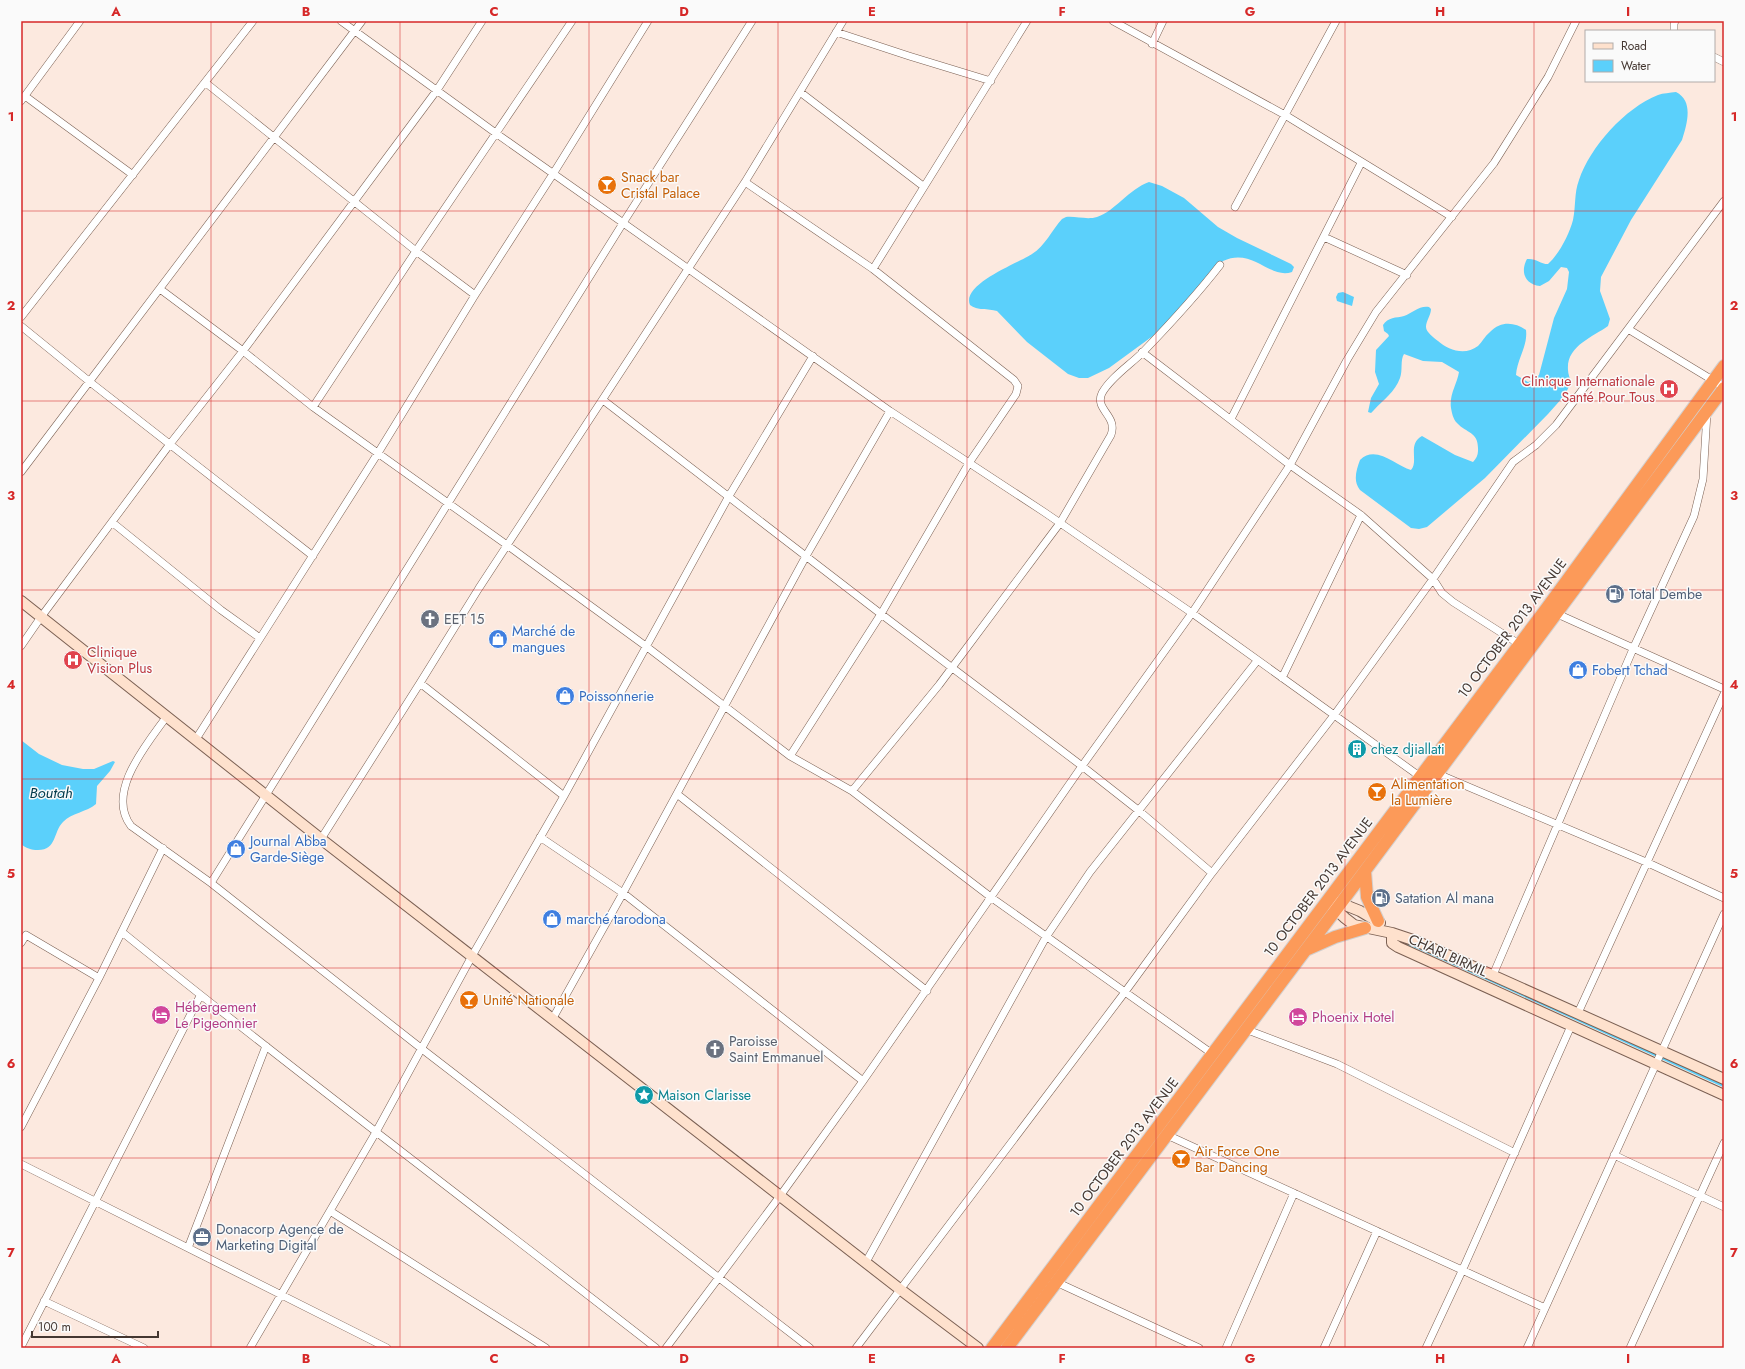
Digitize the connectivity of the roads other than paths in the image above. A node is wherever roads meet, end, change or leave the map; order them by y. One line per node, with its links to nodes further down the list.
1 (80, 21): 24 (street)
2 (253, 21): 21 (street)
3 (341, 21): 15 (street)
4 (362, 21): 15 (street)
5 (482, 21): 22 (street)
6 (572, 21): 26 (street)
7 (648, 21): 29 (street)
8 (752, 21): 37 (street)
9 (843, 21): 16 (street)
10 (1026, 21): 20 (street)
11 (1113, 21): 17 (street)
12 (1163, 21): 17 (street)
13 (1336, 21): 25 (street)
14 (1576, 21): 36 (street)
15 (354, 31): 22 (street); 27 (street)
16 (836, 32): 20 (street); 23 (street)
17 (1152, 44): 25 (street)
18 (1715, 58): 19 (street)
19 (1724, 62)
20 (991, 81): 32 (street)
21 (206, 83): 27 (street); 30 (street)
22 (437, 90): 26 (street); 33 (street)
23 (800, 92): 31 (street); 32 (street)
24 (23, 98): 30 (street)
25 (1285, 115): 28 (street); 35 (street)
26 (496, 134): 29 (street); 39 (street)
27 (275, 137): 33 (street); 44 (street)
28 (1361, 163): 36 (street); 38 (street)
29 (553, 174): 37 (street); 45 (street)
30 (133, 175): 46 (street)
31 (745, 182): 41 (street); 42 (street)
32 (923, 186): 42 (street)
33 (354, 200): 39 (street); 49 (street)
34 (1724, 201): 48 (street)
35 (1234, 207)
36 (1452, 217): 43 (street)
37 (623, 223): 41 (street); 67 (street)
38 (1324, 237): 43 (street); 60 (street)
39 (416, 251): 45 (street); 57 (street)
40 (1220, 265): 50 (street)
41 (688, 269): 51 (street); 56 (street)
42 (873, 269): 63 (street)
43 (1407, 274): 64 (street)
44 (160, 289): 49 (street); 54 (street)
45 (475, 295): 62 (street)
46 (21, 317)
47 (21, 326): 54 (street)
48 (1628, 329): 53 (street); 74 (street)
49 (243, 351): 57 (street); 61 (street)
50 (1142, 352): 60 (street); 70 (street)
51 (813, 356): 58 (street); 66 (street)
52 (1724, 366): 53 (highway, 10 OCTOBER 2013 AVENUE)
53 (1713, 380): 55 (street); 76 (highway, 10 OCTOBER 2013 AVENUE)
54 (90, 382): 61 (street); 65 (street)
55 (1724, 388): 59 (highway, 10 OCTOBER 2013 AVENUE)
56 (603, 400): 66 (street); 71 (street)
57 (313, 407): 62 (street)
58 (890, 411): 63 (street); 73 (street)
59 (1707, 411): 79 (highway, 10 OCTOBER 2013 AVENUE); 85 (street)
60 (1231, 419): 64 (street)
61 (170, 444): 69 (street); 72 (street)
62 (378, 453): 67 (street); 72 (street)
63 (969, 463): 70 (street); 78 (street)
64 (1290, 465): 68 (street); 77 (street)
65 (21, 472)
66 (729, 496): 73 (street); 84 (street)
67 (450, 503): 71 (street); 101 (street)
68 (1362, 515): 74 (street); 88 (street)
69 (113, 523): 80 (street); 81 (street)
70 (1060, 523): 77 (street); 87 (street)
71 (507, 545): 84 (street); 89 (street)
72 (313, 556): 81 (street)
73 (806, 556): 78 (street); 92 (street)
74 (1433, 579): 82 (street); 93 (street)
75 (21, 601): 80 (street)
76 (1546, 609): 79 (street); 82 (highway, 10 OCTOBER 2013 AVENUE)
77 (1192, 613): 86 (street); 97 (street)
78 (881, 614): 87 (street); 96 (street)
79 (1557, 614): 85 (street); 98 (highway, 10 OCTOBER 2013 AVENUE)
80 (41, 617): 83 (street); 94 (street)
81 (260, 638): 95 (street)
82 (1518, 644): 98 (highway, 10 OCTOBER 2013 AVENUE)
83 (21, 646)
84 (647, 647): 92 (street); 102 (street)
85 (1633, 649): 90 (street); 104 (street)
86 (1257, 661): 88 (street); 103 (street)
87 (952, 667): 97 (street); 99 (street)
88 (1282, 678): 93 (street)
89 (420, 683): 102 (street); 106 (street)
90 (1724, 689)
91 (1724, 694): 108 (street)
92 (724, 707): 96 (street); 100 (street)
93 (1335, 714): 98 (street); 110 (street)
94 (167, 716): 95 (street); 107 (street)
95 (196, 739): 101 (street)
96 (790, 756): 99 (street)
97 (1082, 766): 103 (street); 113 (street)
98 (1430, 778): 104 (street); 109 (highway, 10 OCTOBER 2013 AVENUE); 115 (highway, 10 OCTOBER 2013 AVENUE)
99 (852, 791): 113 (street)
100 (677, 794): 112 (street); 129 (street)
101 (266, 796): 106 (street); 111 (street)
102 (564, 796): 105 (street)
103 (1138, 810): 110 (street); 123 (street)
104 (1557, 824): 108 (street); 127 (street)
105 (540, 837): 112 (street); 126 (street)
106 (321, 839): 126 (street)
107 (163, 848): 111 (street); 120 (street)
108 (1646, 862): 114 (street); 132 (street)
109 (1365, 870): 116 (highway, 10 OCTOBER 2013 AVENUE); 118 (highway)
110 (1212, 873): 130 (street)
111 (211, 883): 137 (street)
112 (623, 893): 133 (street); 143 (street)
113 (992, 898): 123 (street); 129 (street)
114 (1724, 898)
115 (1328, 900): 116 (street); 139 (highway, 10 OCTOBER 2013 AVENUE)
116 (1339, 907): 118 (street); 119 (street); 125 (highway, 10 OCTOBER 2013 AVENUE)
117 (1724, 914): 138 (street)
118 (1378, 921): 121 (street)
119 (1365, 928): 121 (street); 125 (highway)
120 (122, 932): 128 (street); 131 (street)
121 (1392, 932): 127 (street, CHARI BIRMIL); 134 (street, CHARI BIRMIL)
122 (23, 934): 124 (street); 128 (street)
123 (1046, 937): 130 (street); 160 (street)
124 (21, 943)
125 (1307, 949): 135 (highway, 10 OCTOBER 2013 AVENUE)
126 (472, 956): 133 (street); 137 (street)
127 (1492, 975): 132 (street, CHARI BIRMIL)
128 (99, 978): 145 (street)
129 (927, 991): 143 (street)
130 (1125, 992): 139 (street); 164 (street)
131 (200, 996): 136 (street); 155 (street)
132 (1578, 1013): 138 (street, CHARI BIRMIL)
133 (552, 1018): 153 (street)
134 (1571, 1026): 141 (street, CHARI BIRMIL); 149 (street)
135 (1245, 1029): 140 (highway, 10 OCTOBER 2013 AVENUE); 149 (street)
136 (266, 1046): 146 (street); 159 (street)
137 (422, 1049): 146 (street); 162 (street)
138 (1661, 1051): 141 (street); 142 (street, CHARI BIRMIL)
139 (1212, 1054): 140 (street); 178 (highway, 10 OCTOBER 2013 AVENUE)
140 (1222, 1061): 147 (highway, 10 OCTOBER 2013 AVENUE)
141 (1655, 1064): 144 (street, CHARI BIRMIL); 150 (street)
142 (1724, 1079)
143 (863, 1081): 153 (street)
144 (1724, 1095)
145 (21, 1127)
146 (376, 1132): 157 (street); 173 (street)
147 (1167, 1135): 152 (street); 163 (highway, 10 OCTOBER 2013 AVENUE)
148 (1724, 1143): 154 (street)
149 (1515, 1153): 161 (street)
150 (1614, 1155): 154 (street); 167 (street)
151 (21, 1164): 155 (street)
152 (1294, 1193): 158 (street); 181 (street)
153 (780, 1196): 160 (street); 162 (street)
154 (1699, 1196): 156 (street); 185 (street)
155 (95, 1201): 159 (street); 166 (street)
156 (1724, 1207)
157 (330, 1211): 165 (street); 172 (street)
158 (1377, 1230): 161 (street); 182 (street)
159 (188, 1248): 165 (street)
160 (866, 1262): 164 (street)
161 (1462, 1271): 167 (street); 183 (street)
162 (719, 1278): 174 (street); 175 (street)
163 (1056, 1282): 179 (highway, 10 OCTOBER 2013 AVENUE); 180 (street)
164 (901, 1290): 176 (street); 177 (street)
165 (280, 1295): 170 (street); 171 (street)
166 (44, 1301): 168 (street); 169 (street)
167 (1545, 1308): 184 (street)
168 (21, 1347)
169 (144, 1348)
170 (250, 1348)
171 (386, 1348)
172 (546, 1348)
173 (656, 1348)
174 (666, 1348)
175 (810, 1348)
176 (856, 1348)
177 (978, 1348)
178 (992, 1348)
179 (1007, 1348)
180 (1199, 1348)
181 (1226, 1348)
182 (1324, 1348)
183 (1426, 1348)
184 (1528, 1348)
185 (1630, 1348)

